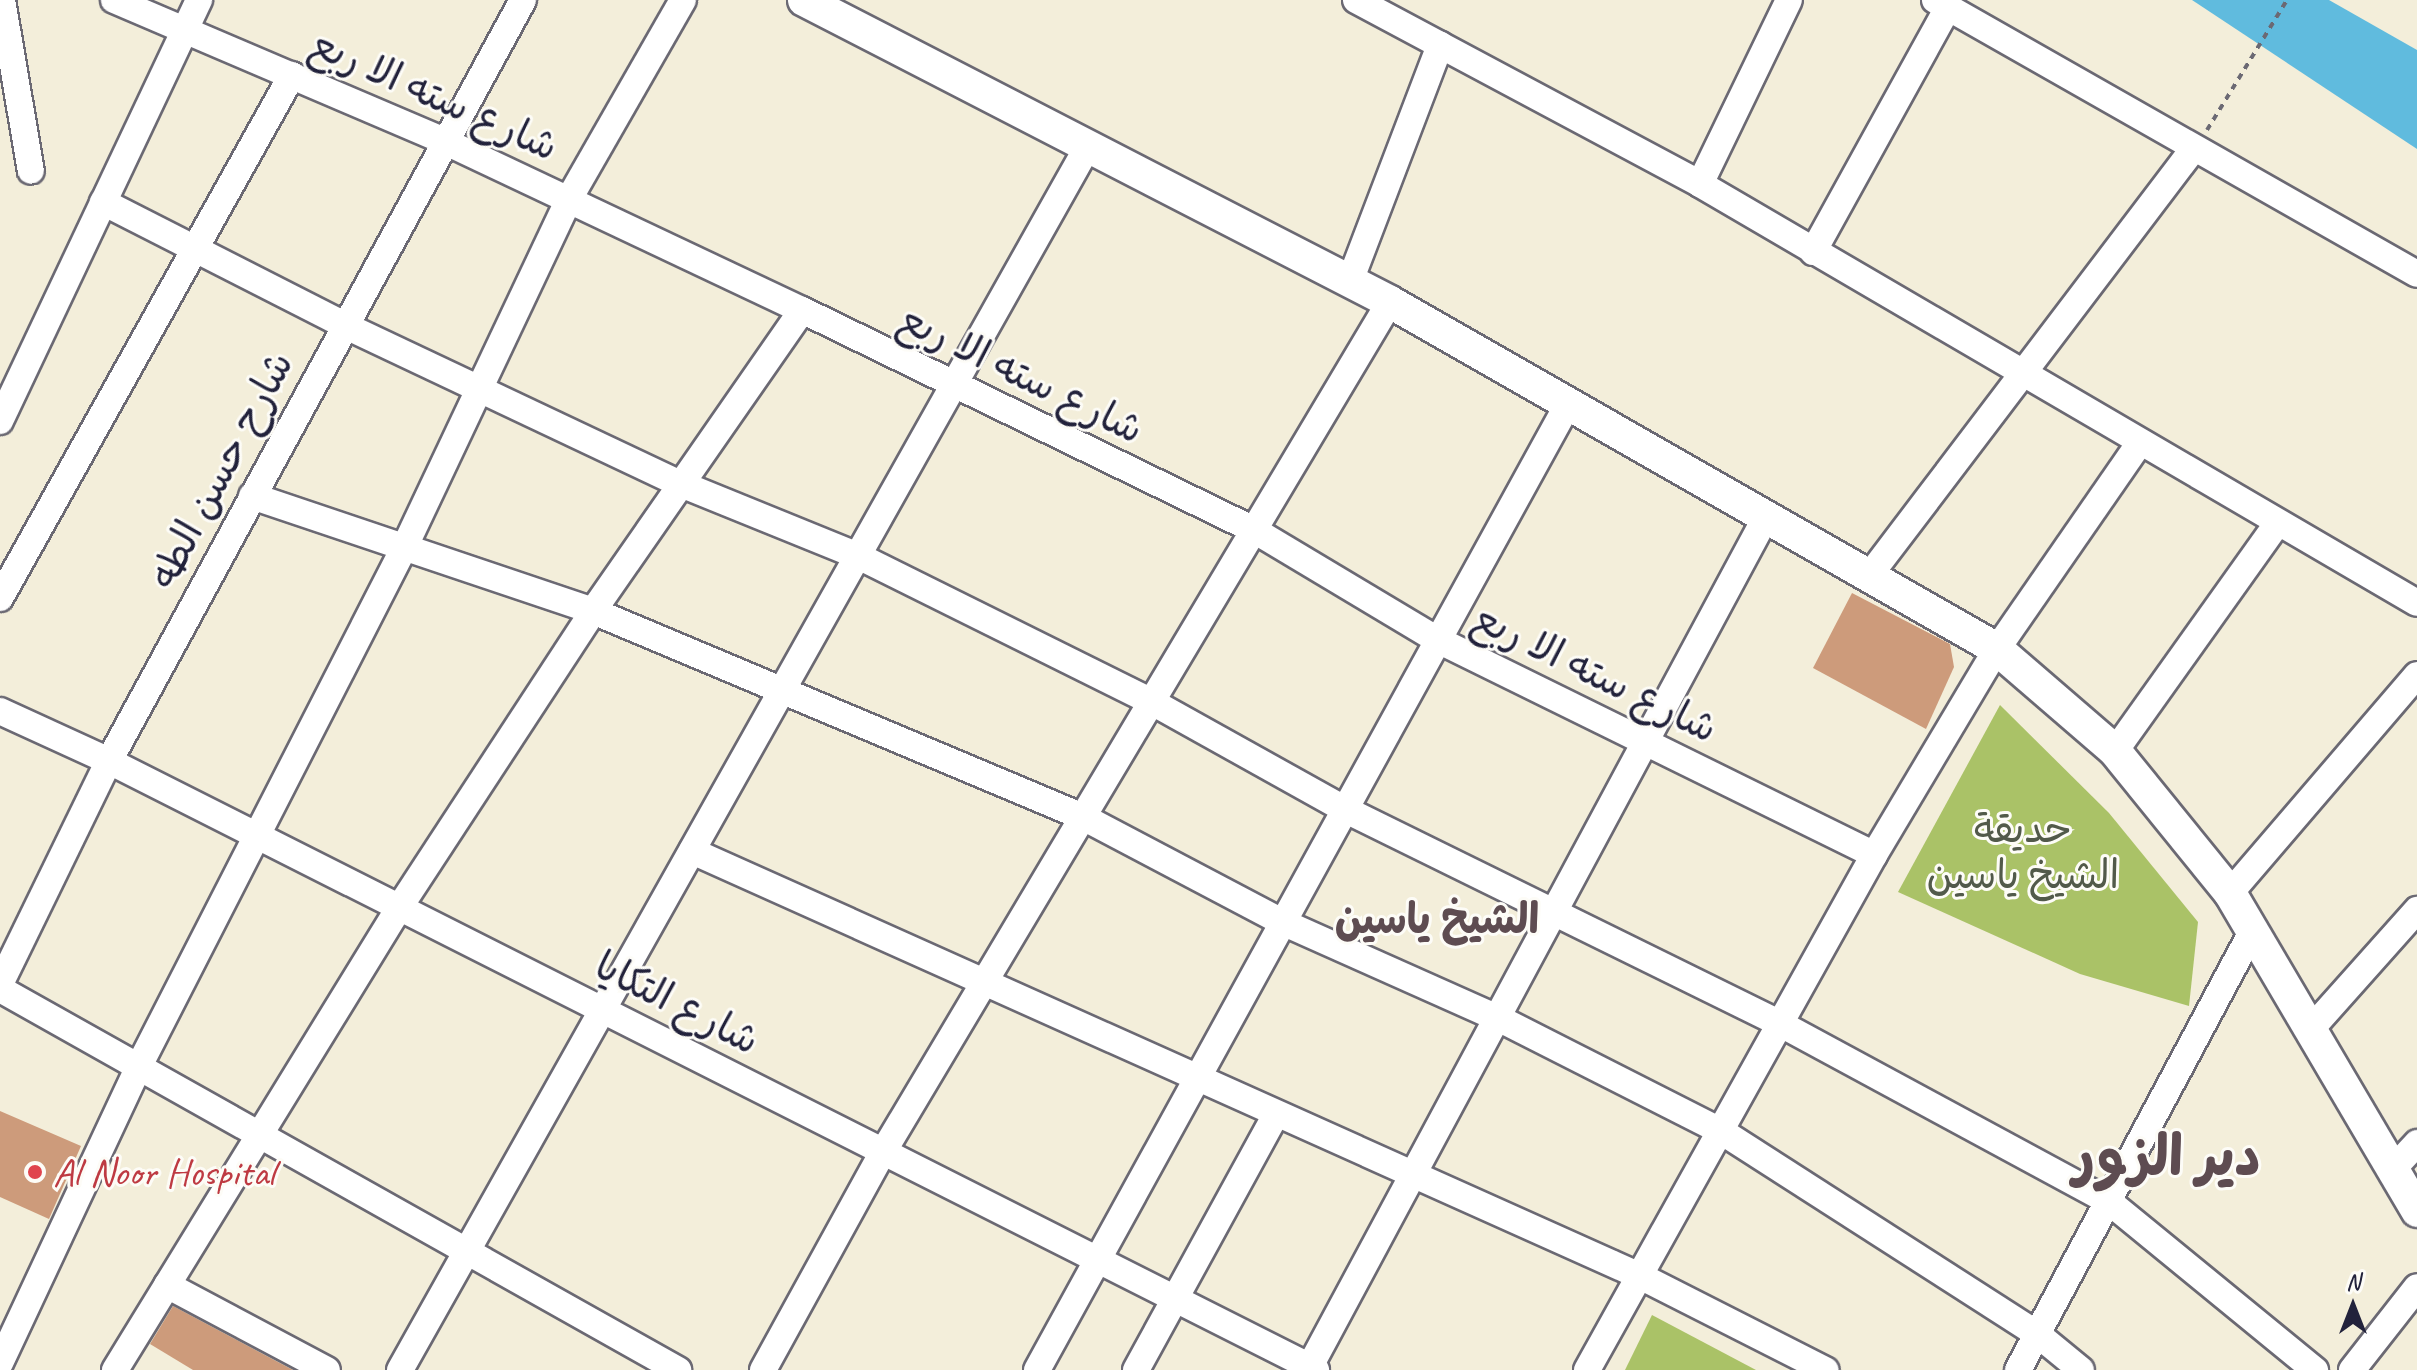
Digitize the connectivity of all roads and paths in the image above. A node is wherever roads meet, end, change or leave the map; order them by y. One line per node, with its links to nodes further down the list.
1 (2, 0): 18 (street)
2 (114, 0): 11 (street, شارع سته الا ربع)
3 (199, 0): 11 (street)
4 (683, 0): 20 (street)
5 (804, 0): 16 (main road)
6 (1356, 0): 12 (street)
7 (1789, 0): 19 (street)
8 (2287, 0): 14 (path)
9 (517, 2): 15 (street, شارح حسن الطه)
10 (1941, 4): 17 (street); 23 (street)
11 (185, 30): 13 (street, شارع سته الا ربع); 21 (street)
12 (1440, 45): 19 (street); 25 (street)
13 (292, 75): 15 (street, شارع سته الا ربع); 22 (street)
14 (2221, 112)
15 (444, 141): 20 (street, شارع سته الا ربع); 28 (street, شارح حسن الطه)
16 (1088, 146): 25 (main road); 31 (street)
17 (2194, 148): 24 (street); 29 (street)
18 (31, 171)
19 (1700, 184): 23 (street)
20 (569, 199): 27 (street, شارع سته الا ربع); 30 (street)
21 (103, 202): 22 (street); 33 (street)
22 (196, 247): 28 (street); 43 (street)
23 (1813, 252): 29 (street)
24 (2417, 274)
25 (1350, 281): 26 (main road)
26 (1390, 302): 32 (main road); 39 (street)
27 (802, 310): 31 (street, شارع سته الا ربع); 35 (street)
28 (344, 325): 30 (street); 36 (street, شارح حسن الطه)
29 (2021, 375): 34 (street); 42 (street)
30 (480, 388): 35 (street); 40 (street)
31 (953, 388): 39 (street, شارع سته الا ربع); 41 (street)
32 (1568, 404): 37 (main road); 46 (street)
33 (0, 421)
34 (2138, 445): 38 (street); 47 (street)
35 (681, 484): 41 (street); 45 (street)
36 (252, 496): 40 (street); 54 (street, شارح حسن الطه)
37 (1766, 517): 42 (main road); 52 (street)
38 (2277, 524): 44 (street); 53 (street)
39 (1254, 530): 46 (street, شارع سته الا ربع); 50 (street)
40 (406, 544): 45 (street); 57 (street)
41 (858, 556): 49 (street); 50 (street)
42 (1869, 576): 47 (main road)
43 (0, 598)
44 (2417, 603)
45 (593, 611): 49 (street); 61 (street)
46 (1438, 640): 52 (street, شارع سته الا ربع); 55 (street)
47 (1997, 649): 53 (main road); 59 (street)
48 (2417, 675): 60 (street)
49 (783, 689): 56 (street); 58 (street)
50 (1152, 702): 55 (street); 56 (street)
51 (0, 711): 54 (street, شارع التكايا)
52 (1646, 743): 59 (street, شارع سته الا ربع); 62 (street)
53 (2115, 751): 60 (main road)
54 (109, 761): 57 (street, شارع التكايا); 67 (street, شارح حسن الطه)
55 (1344, 809): 62 (street); 64 (street)
56 (1083, 817): 64 (street); 66 (street)
57 (254, 835): 61 (street, شارع التكايا); 72 (street)
58 (692, 851): 66 (street); 68 (street)
59 (1874, 855): 70 (street)
60 (2230, 893): 65 (main road)
61 (399, 908): 68 (street, شارع التكايا); 76 (street)
62 (1556, 910): 69 (street); 70 (street)
63 (2417, 910): 71 (street)
64 (1282, 922): 69 (street); 73 (street)
65 (2252, 931): 71 (main road); 81 (street)
66 (984, 984): 73 (street); 78 (street)
67 (0, 986): 72 (street)
68 (602, 1010): 78 (street, شارع التكايا); 83 (street)
69 (1498, 1018): 75 (street); 80 (street)
70 (1779, 1023): 75 (street); 81 (street)
71 (2310, 1030): 79 (main road)
72 (138, 1068): 76 (street); 90 (street)
73 (1195, 1078): 74 (street); 84 (street)
74 (1276, 1114): 80 (street); 88 (street)
75 (1721, 1131): 85 (street); 89 (street)
76 (261, 1135): 83 (street); 86 (street)
77 (2417, 1143): 79 (street)
78 (883, 1152): 84 (street, شارع التكايا); 96 (street)
79 (2392, 1170): 82 (main road)
80 (1413, 1175): 85 (street); 91 (street)
81 (2107, 1200): 89 (street); 103 (street)
82 (2417, 1211)
83 (465, 1255): 94 (street); 95 (street)
84 (1095, 1259): 88 (street, شارع التكايا); 97 (street)
85 (1640, 1276): 99 (street); 100 (street)
86 (167, 1285): 92 (street); 93 (street)
87 (2417, 1287): 104 (street)
88 (1175, 1299): 91 (street, شارع التكايا); 98 (street)
89 (2036, 1333): 101 (street); 102 (street)
90 (0, 1363)
91 (1312, 1369)
92 (115, 1370)
93 (327, 1370)
94 (400, 1370)
95 (678, 1370)
96 (763, 1370)
97 (1037, 1370)
98 (1136, 1370)
99 (1587, 1370)
100 (1825, 1370)
101 (2018, 1370)
102 (2081, 1370)
103 (2315, 1370)
104 (2352, 1370)

